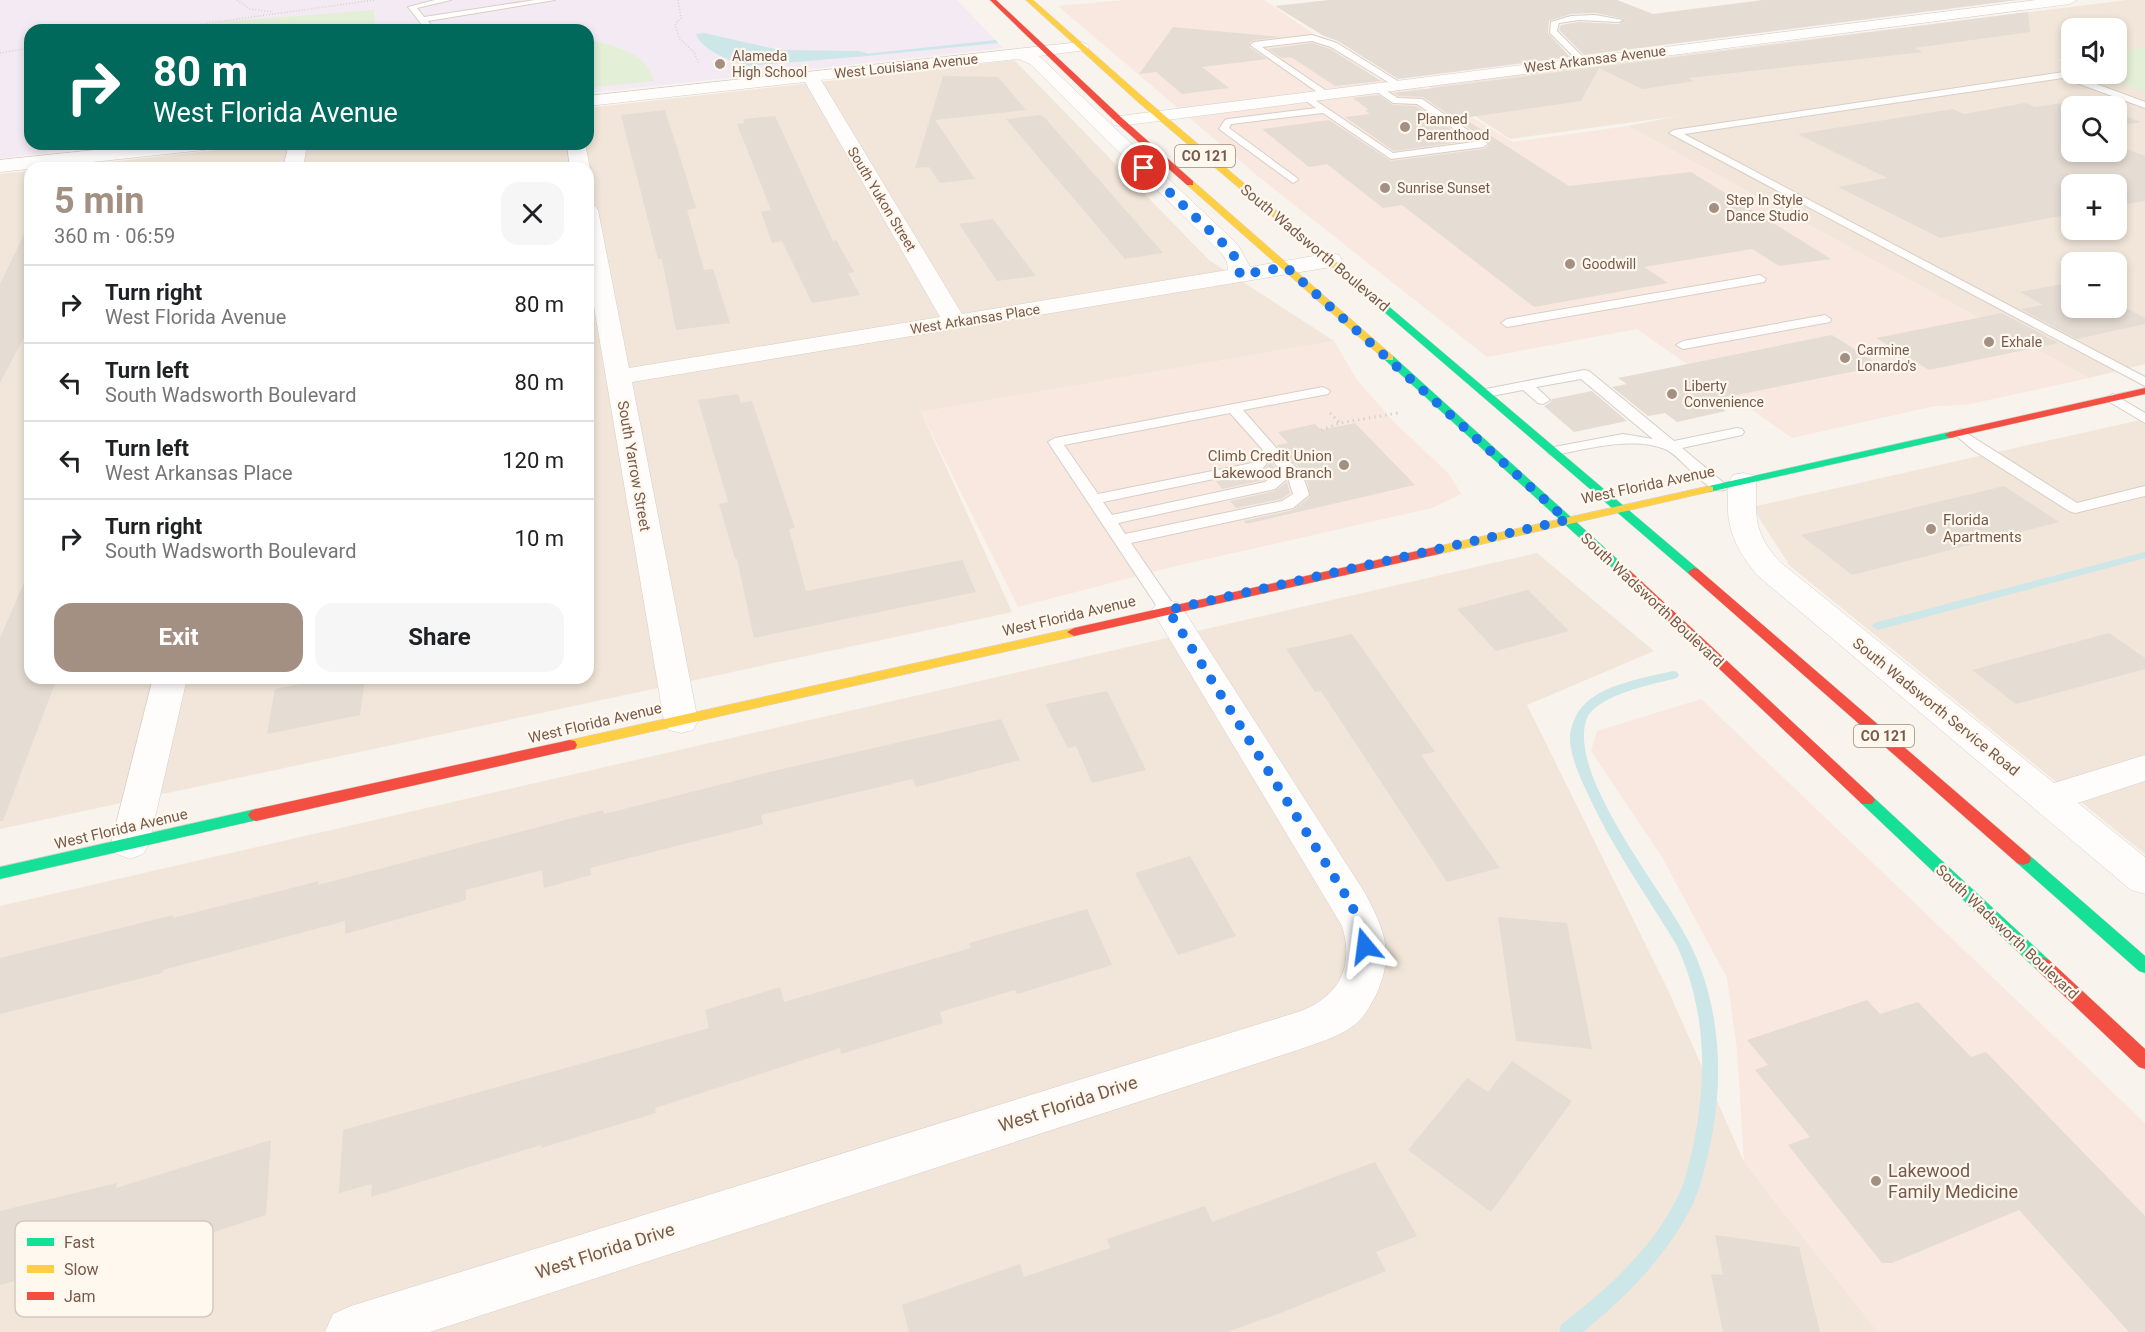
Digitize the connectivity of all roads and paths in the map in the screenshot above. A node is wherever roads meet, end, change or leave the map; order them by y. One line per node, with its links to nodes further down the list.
1 (237, 0): 9 (path)
2 (374, 0): 9 (path)
3 (447, 0): 10 (lane)
4 (551, 0): 10 (lane)
5 (678, 0): 22 (path)
6 (993, 0): 18 (main road, South Wadsworth Boulevard / CO 121)
7 (1029, 0): 16 (main road, South Wadsworth Boulevard / CO 121)
8 (2070, 0): 21 (street, West Arkansas Avenue)
9 (283, 12): 12 (path)
10 (421, 20): 13 (lane)
11 (1619, 20): 21 (lane)
12 (200, 24)
13 (425, 24)
14 (1300, 28): 15 (lane)
15 (1334, 45): 24 (lane); 28 (lane)
16 (1081, 47): 18 (street, West Louisiana Avenue); 30 (main road, South Wadsworth Boulevard / CO 121)
17 (24, 49): 19 (path)
18 (1047, 51): 20 (street, West Louisiana Avenue); 31 (main road, South Wadsworth Boulevard / CO 121)
19 (0, 53)
20 (1021, 53): 23 (street, West Louisiana Avenue); 40 (street)
21 (1583, 61): 24 (street, West Arkansas Avenue)
22 (699, 68)
23 (810, 76): 26 (street, West Louisiana Avenue); 43 (street, South Yukon Street)
24 (1403, 84): 25 (street, West Arkansas Avenue); 27 (lane)
25 (1377, 88): 27 (lane); 28 (street, West Arkansas Avenue)
26 (594, 100)
27 (1419, 101): 28 (lane)
28 (1325, 102): 30 (street, West Arkansas Avenue); 36 (lane)
29 (2145, 105): 47 (lane)
30 (1159, 116): 31 (street, West Arkansas Avenue); 38 (main road, South Wadsworth Boulevard / CO 121)
31 (1120, 121): 39 (main road, South Wadsworth Boulevard / CO 121)
32 (158, 150): 33 (street)
33 (65, 162)
34 (24, 167): 35 (street)
35 (3, 170)
36 (1293, 180)
37 (594, 243): 46 (street, South Yarrow Street)
38 (1331, 260): 39 (street, West Arkansas Place); 51 (main road, South Wadsworth Boulevard / CO 121)
39 (1286, 267): 40 (street, West Arkansas Place); 69 (main road, South Wadsworth Boulevard / CO 121)
40 (1240, 275): 43 (street, West Arkansas Place)
41 (1760, 279): 44 (lane)
42 (1825, 319): 45 (lane)
43 (955, 322): 46 (street, West Arkansas Place)
44 (1507, 323)
45 (1683, 345)
46 (618, 377): 72 (street, South Yarrow Street)
47 (2145, 382)
48 (1526, 385): 51 (lane); 53 (lane); 62 (lane)
49 (2145, 390): 52 (main road, West Florida Avenue)
50 (1323, 391): 54 (lane)
51 (1486, 393): 63 (main road, South Wadsworth Boulevard / CO 121)
52 (2113, 398): 56 (lane); 60 (main road, West Florida Avenue)
53 (1543, 400)
54 (1233, 408): 64 (lane); 68 (lane)
55 (1398, 413): 57 (path)
56 (2145, 419)
57 (1321, 430)
58 (1579, 431): 61 (lane)
59 (1737, 432): 62 (lane)
60 (1960, 433): 65 (main road, West Florida Avenue); 66 (lane)
61 (1594, 444): 62 (lane); 63 (lane)
62 (1671, 446): 65 (lane)
63 (1554, 451): 67 (main road, South Wadsworth Boulevard / CO 121)
64 (1284, 466): 68 (lane); 68 (lane); 68 (lane)
65 (1732, 484): 67 (main road, West Florida Avenue); 74 (street, South Wadsworth Service Road)
66 (2145, 491)
67 (1620, 508): 69 (main road, West Florida Avenue); 78 (main road, South Wadsworth Boulevard / CO 121)
68 (1106, 520): 70 (lane)
69 (1567, 520): 70 (main road, West Florida Avenue); 79 (main road, South Wadsworth Boulevard / CO 121)
70 (1168, 610): 72 (main road, West Florida Avenue); 80 (street, West Florida Drive)
71 (169, 684): 75 (street)
72 (681, 721): 75 (main road, West Florida Avenue)
73 (2145, 768): 74 (street)
74 (2049, 799): 77 (street, South Wadsworth Service Road)
75 (130, 844): 76 (main road, West Florida Avenue)
76 (0, 873)
77 (2145, 879)
78 (2145, 966)
79 (2145, 1061)
80 (351, 1332)

